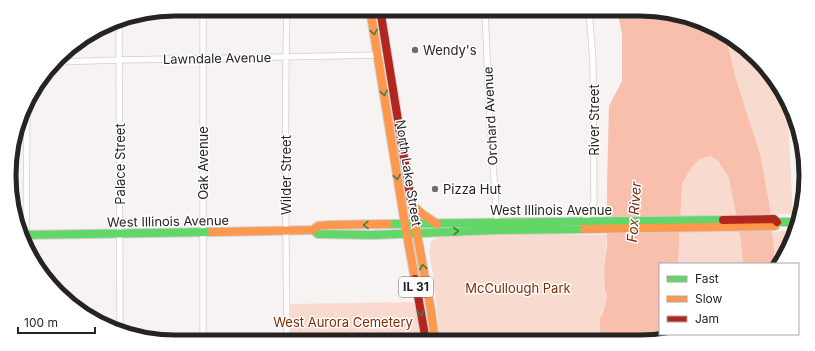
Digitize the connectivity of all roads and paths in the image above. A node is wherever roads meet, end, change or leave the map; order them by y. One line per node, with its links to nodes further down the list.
1 (203, 16): 11 (street, Oak Avenue)
2 (287, 16): 10 (street, Wilder Street)
3 (371, 16): 9 (main road, North Lake Street / IL 31, one-way to 9)
4 (381, 16): 8 (main road, North Lake Street)
5 (485, 16): 16 (street, Orchard Avenue)
6 (590, 16): 21 (street, River Street)
7 (119, 26): 12 (street, Palace Street)
8 (388, 54): 9 (street, Lawndale Avenue); 15 (main road, North Lake Street)
9 (378, 55): 10 (street, Lawndale Avenue); 18 (main road, North Lake Street / IL 31, one-way to 18)
10 (286, 56): 11 (street, Lawndale Avenue); 23 (street, Wilder Street)
11 (203, 58): 12 (street, Lawndale Avenue); 25 (street, Oak Avenue)
12 (119, 60): 13 (street, Lawndale Avenue); 27 (street, Palace Street)
13 (64, 62)
14 (27, 117): 22 (street)
15 (412, 205): 19 (main road, North Lake Street); 20 (main road)
16 (497, 222): 20 (main road, West Illinois Avenue); 21 (main road, West Illinois Avenue)
17 (792, 222): 21 (main road, West Illinois Avenue)
18 (405, 224): 19 (main road, West Illinois Avenue); 24 (main road, West Illinois Avenue, one-way to 24); 28 (main road, North Lake Street / IL 31)
19 (415, 224): 20 (main road, West Illinois Avenue); 26 (main road, North Lake Street)
20 (438, 224)
21 (585, 225): 26 (main road, West Illinois Avenue, one-way to 21)
22 (25, 230)
23 (286, 230): 24 (main road, West Illinois Avenue); 25 (main road, West Illinois Avenue); 32 (street, Wilder Street)
24 (313, 230): 28 (main road, West Illinois Avenue)
25 (203, 232): 27 (main road, West Illinois Avenue); 31 (street, Oak Avenue)
26 (417, 233): 28 (main road, West Illinois Avenue); 34 (main road, North Lake Street, one-way to 26)
27 (120, 234): 29 (main road, West Illinois Avenue); 30 (street, Palace Street)
28 (406, 234): 33 (main road, North Lake Street / IL 31, one-way to 33)
29 (27, 235)
30 (120, 325)
31 (203, 335)
32 (287, 335)
33 (425, 335)
34 (434, 335)

